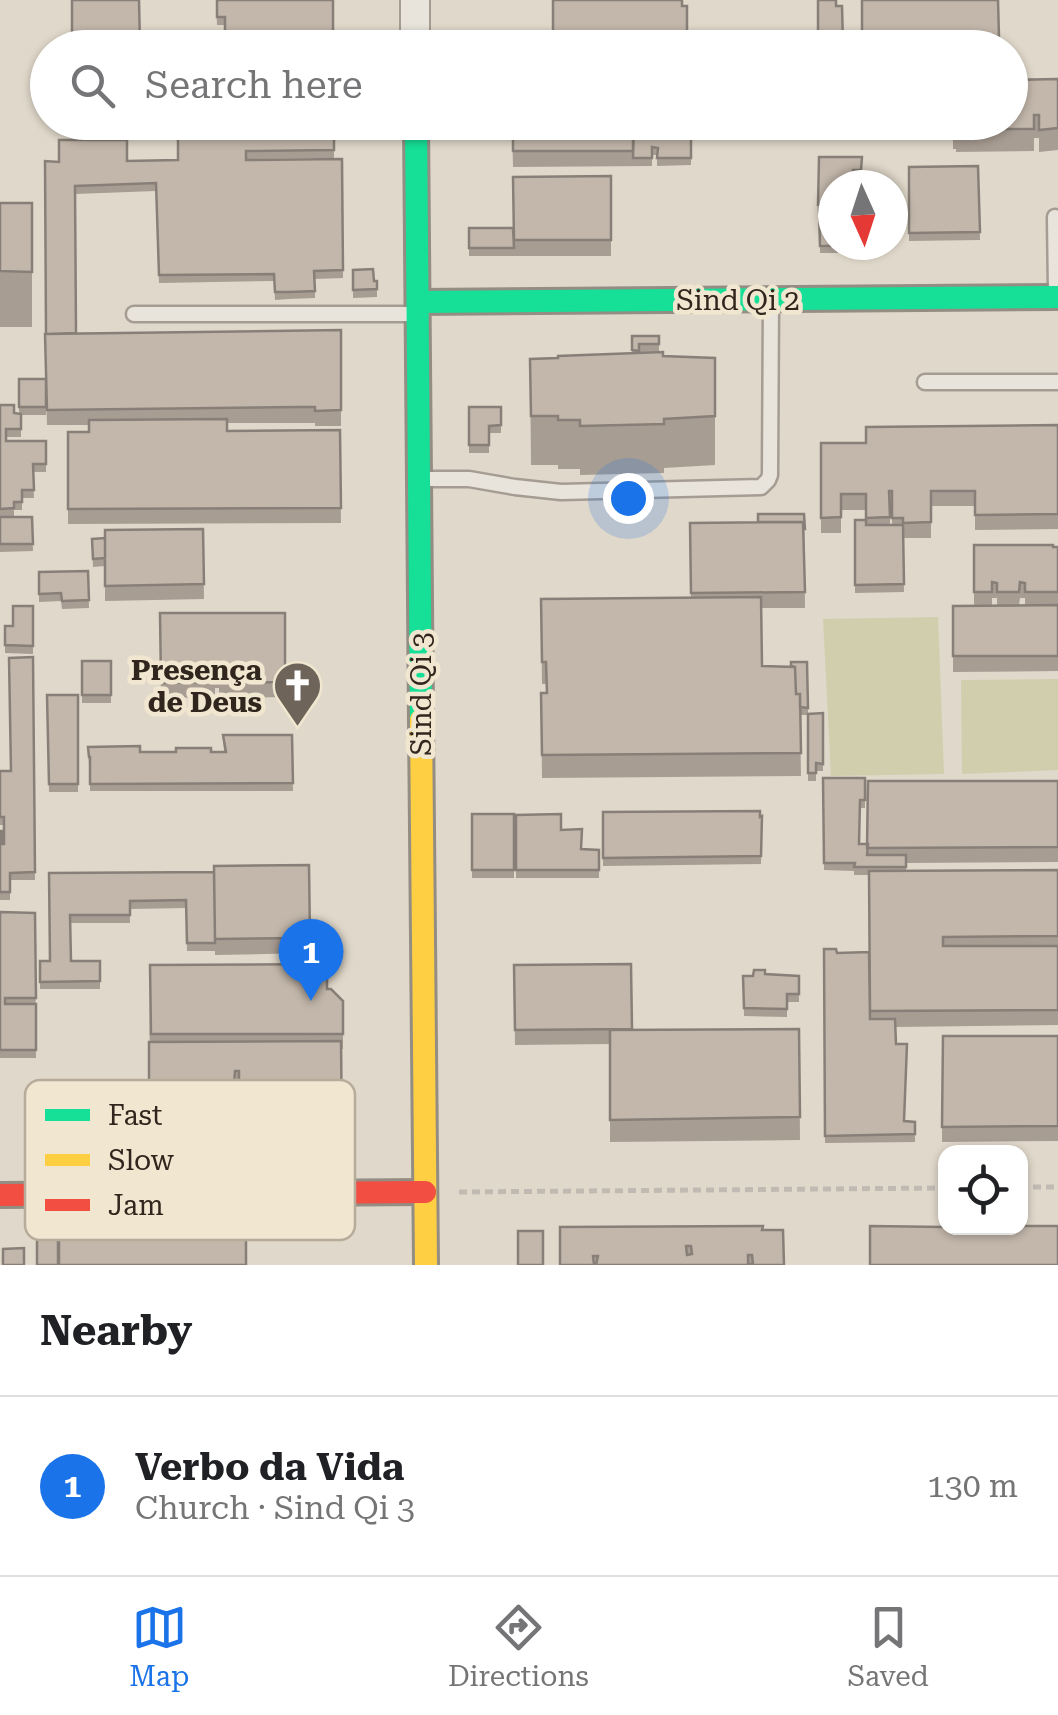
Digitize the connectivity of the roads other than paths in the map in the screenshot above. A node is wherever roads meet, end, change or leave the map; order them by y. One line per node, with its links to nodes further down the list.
1 (415, 0): 2 (street)
2 (416, 30)
3 (416, 140): 7 (street, Sind Qi 3)
4 (1054, 217): 5 (lane)
5 (1057, 297): 6 (street, Sind Qi 2)
6 (771, 299): 7 (street, Sind Qi 2); 11 (lane)
7 (418, 308): 8 (lane); 11 (street, Sind Qi 3)
8 (134, 314)
9 (925, 382): 10 (lane)
10 (1058, 382)
11 (419, 479): 13 (street, Sind Qi 3)
12 (355, 1192): 13 (street)
13 (425, 1192): 16 (street, Sind Qi 3)
14 (0, 1195): 15 (street)
15 (25, 1195)
16 (426, 1265)

